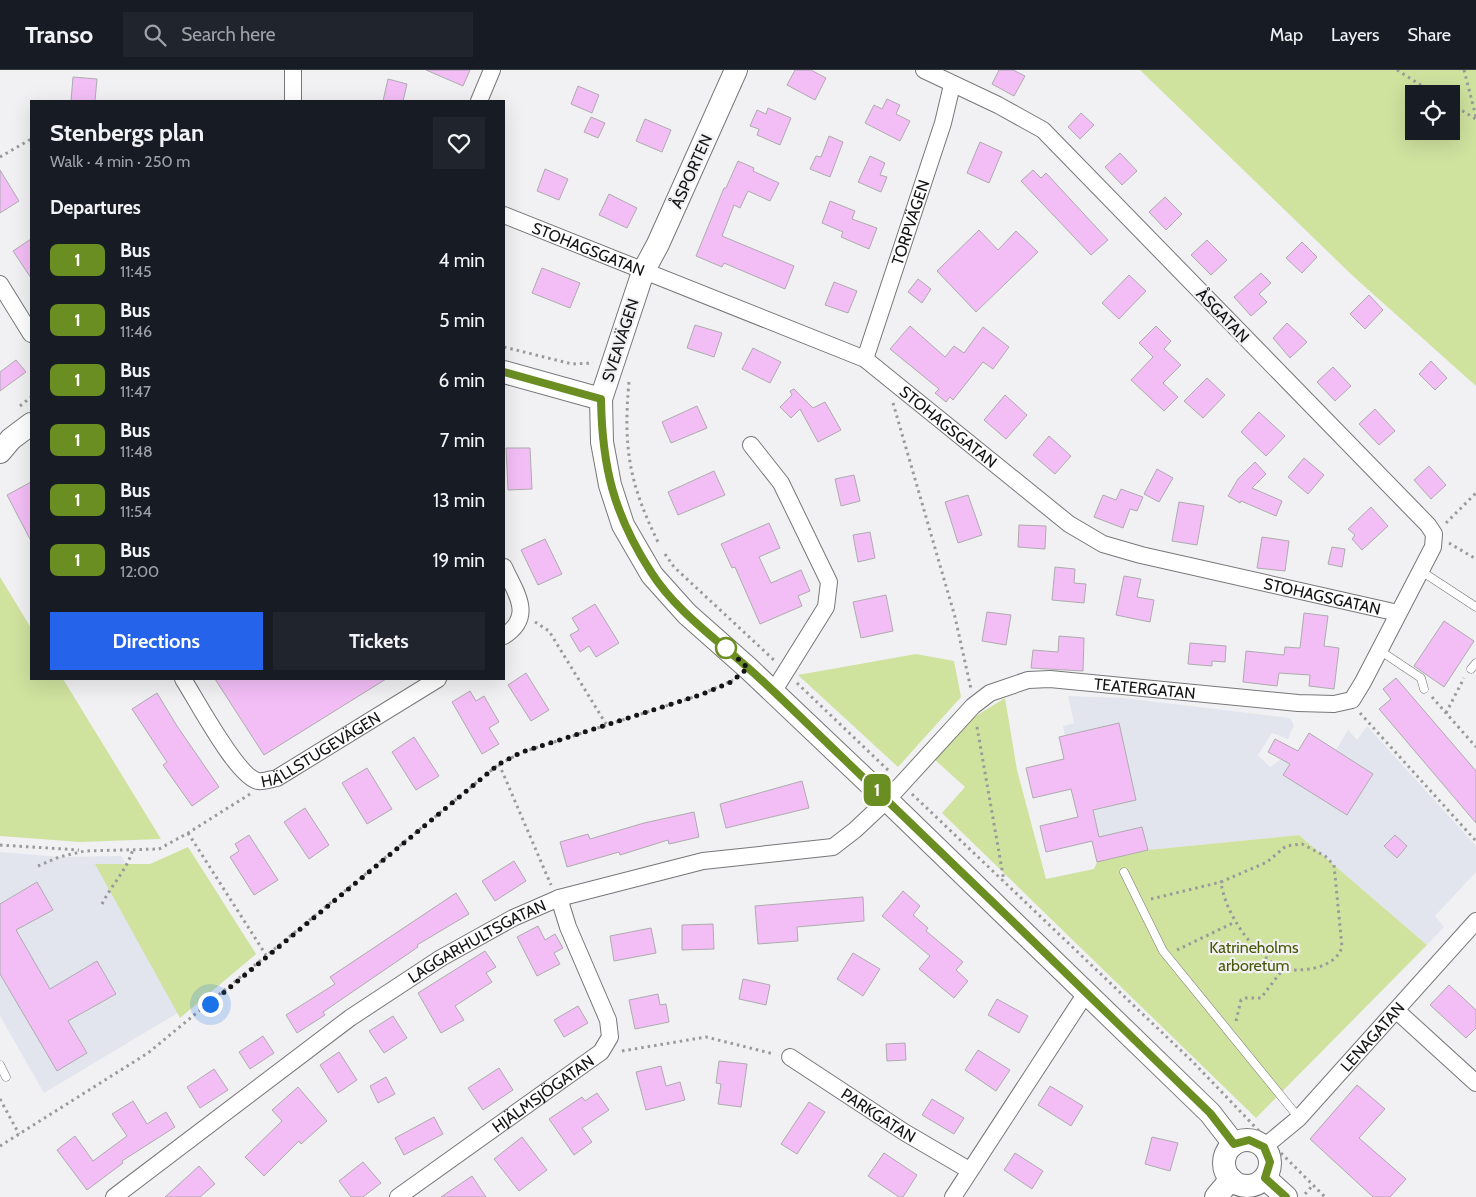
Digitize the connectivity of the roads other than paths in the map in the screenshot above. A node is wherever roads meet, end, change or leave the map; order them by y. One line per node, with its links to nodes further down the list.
1 (293, 70): 6 (street)
2 (492, 70): 7 (street)
3 (736, 70): 9 (street, ÅSPORTEN)
4 (924, 70): 5 (street, ÅSGATAN)
5 (952, 85): 12 (street, TORPVÄGEN); 19 (street, ÅSGATAN)
6 (293, 100)
7 (479, 100)
8 (505, 215): 9 (street, STOHAGSGATAN)
9 (643, 272): 12 (street, STOHAGSGATAN); 14 (street, SVEAVÄGEN)
10 (1, 288): 11 (street)
11 (30, 332)
12 (865, 359): 21 (street, STOHAGSGATAN)
13 (505, 372): 14 (street)
14 (601, 399): 27 (street, SVEAVÄGEN)
15 (30, 425): 17 (street)
16 (751, 446): 27 (street)
17 (0, 452)
18 (505, 569): 22 (street)
19 (1420, 570): 20 (lane); 21 (street)
20 (1476, 607)
21 (1398, 613): 23 (street)
22 (505, 635)
23 (1379, 650): 26 (lane); 28 (street, TEATERGATAN)
24 (184, 680): 25 (street, HÄLLSTUGEVÄGEN)
25 (436, 680)
26 (1424, 689)
27 (774, 692): 28 (street, SVEAVÄGEN)
28 (895, 792): 30 (street, LAGGARHULTSGATAN); 32 (street, SVEAVÄGEN)
29 (1124, 872): 38 (lane)
30 (558, 898): 44 (street, LAGGARHULTSGATAN); 45 (street, HJÄLMSJÖGATAN)
31 (1476, 921): 33 (street, LENAGATAN)
32 (1086, 993): 39 (street, SVEAVÄGEN); 41 (street)
33 (1397, 1011): 37 (street); 38 (street, LENAGATAN)
34 (790, 1057): 41 (street, PARKGATAN)
35 (0, 1066): 36 (lane)
36 (6, 1077)
37 (1476, 1083)
38 (1299, 1118): 40 (street, LENAGATAN)
39 (1234, 1144): 40 (street); 43 (street)
40 (1267, 1145): 42 (street)
41 (970, 1170): 46 (street)
42 (1265, 1178): 43 (street); 48 (street)
43 (1231, 1179): 47 (street)
44 (114, 1197)
45 (398, 1197)
46 (953, 1197)
47 (1216, 1197)
48 (1286, 1197)

